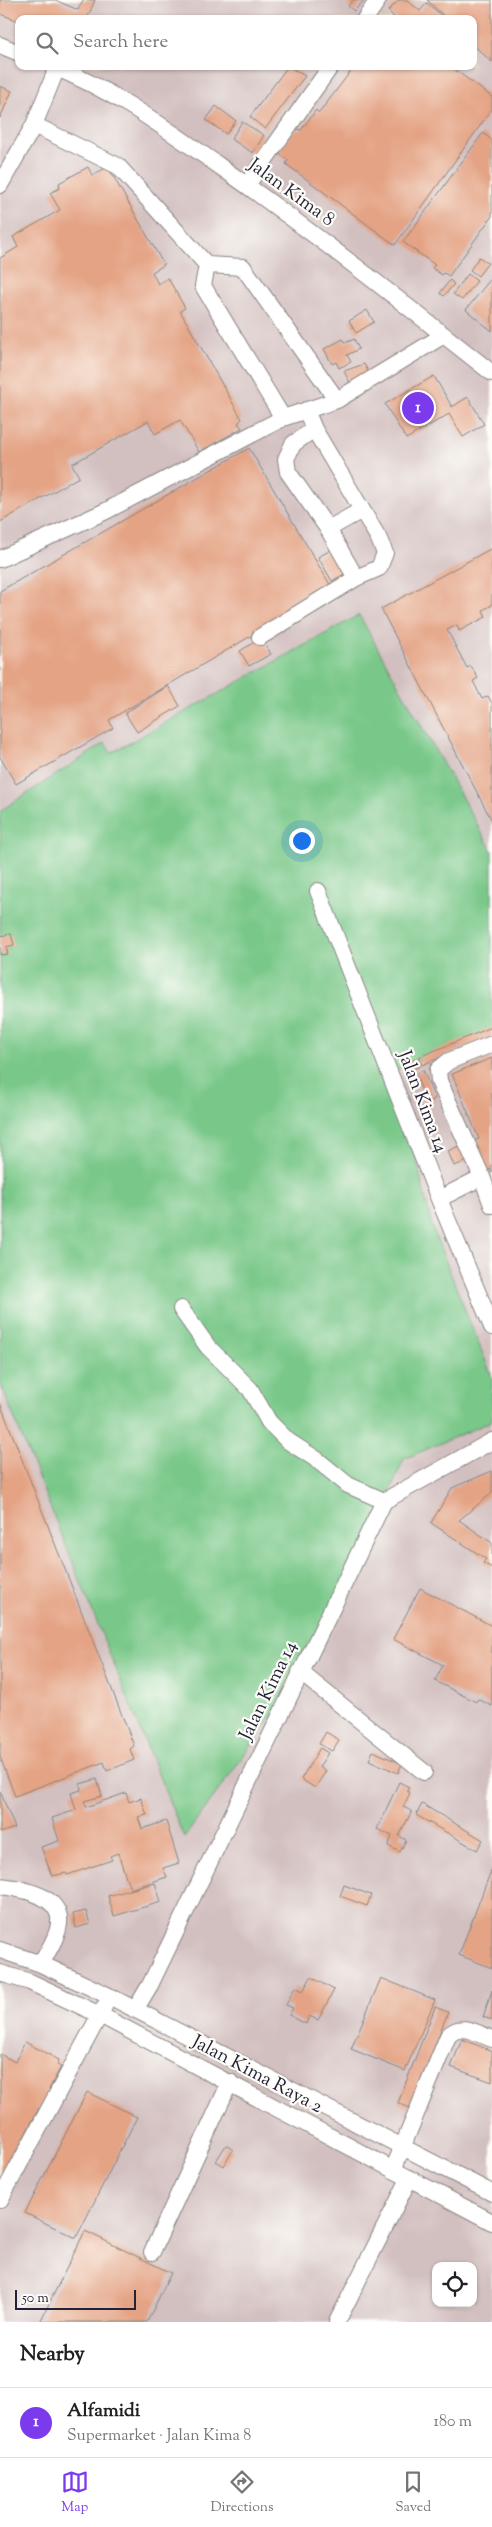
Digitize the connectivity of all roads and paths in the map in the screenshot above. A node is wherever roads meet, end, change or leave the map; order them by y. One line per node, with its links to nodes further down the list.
1 (378, 0): 2 (street)
2 (368, 15)
3 (0, 45): 4 (street)
4 (15, 51)
5 (54, 70): 8 (street)
6 (61, 70): 10 (street, Jalan Kima 8)
7 (328, 70): 10 (street)
8 (34, 125): 9 (street); 11 (street)
9 (0, 185)
10 (247, 185): 12 (street, Jalan Kima 8)
11 (207, 265): 14 (street); 16 (street)
12 (444, 335): 13 (street, Jalan Kima 8); 14 (street)
13 (492, 373)
14 (337, 400): 15 (street)
15 (306, 410): 16 (street); 17 (street)
16 (283, 418): 20 (street)
17 (314, 429): 18 (street); 19 (street)
18 (362, 510): 19 (street); 21 (street)
19 (328, 529): 21 (street)
20 (0, 559)
21 (356, 578): 22 (street)
22 (260, 637)
23 (318, 891): 26 (street, Jalan Kima 14)
24 (492, 1044): 25 (street)
25 (482, 1177): 26 (street); 27 (street)
26 (439, 1199): 29 (street, Jalan Kima 14)
27 (492, 1205)
28 (181, 1309): 31 (street)
29 (492, 1327)
30 (492, 1441): 31 (street)
31 (384, 1501): 32 (street, Jalan Kima 14)
32 (300, 1672): 33 (street); 39 (street, Jalan Kima 14)
33 (424, 1772)
34 (0, 1886): 36 (street)
35 (0, 1950): 36 (street, Jalan Kima Raya 2)
36 (42, 1964): 38 (street, Jalan Kima Raya 2)
37 (0, 1973): 40 (street, Jalan Kima Raya 2)
38 (109, 1996): 39 (street, Jalan Kima Raya 2); 40 (street)
39 (136, 2010): 43 (street, Jalan Kima Raya 2)
40 (100, 2015): 42 (street, Jalan Kima Raya 2); 47 (street)
41 (492, 2039): 43 (street)
42 (230, 2082): 44 (street, Jalan Kima Raya 2); 49 (street)
43 (404, 2148): 44 (street); 46 (street, Jalan Kima Raya 2)
44 (393, 2170): 45 (street, Jalan Kima Raya 2)
45 (409, 2179): 48 (street, Jalan Kima Raya 2); 50 (street)
46 (492, 2193)
47 (0, 2200)
48 (492, 2222)
49 (152, 2252)
50 (337, 2322)

